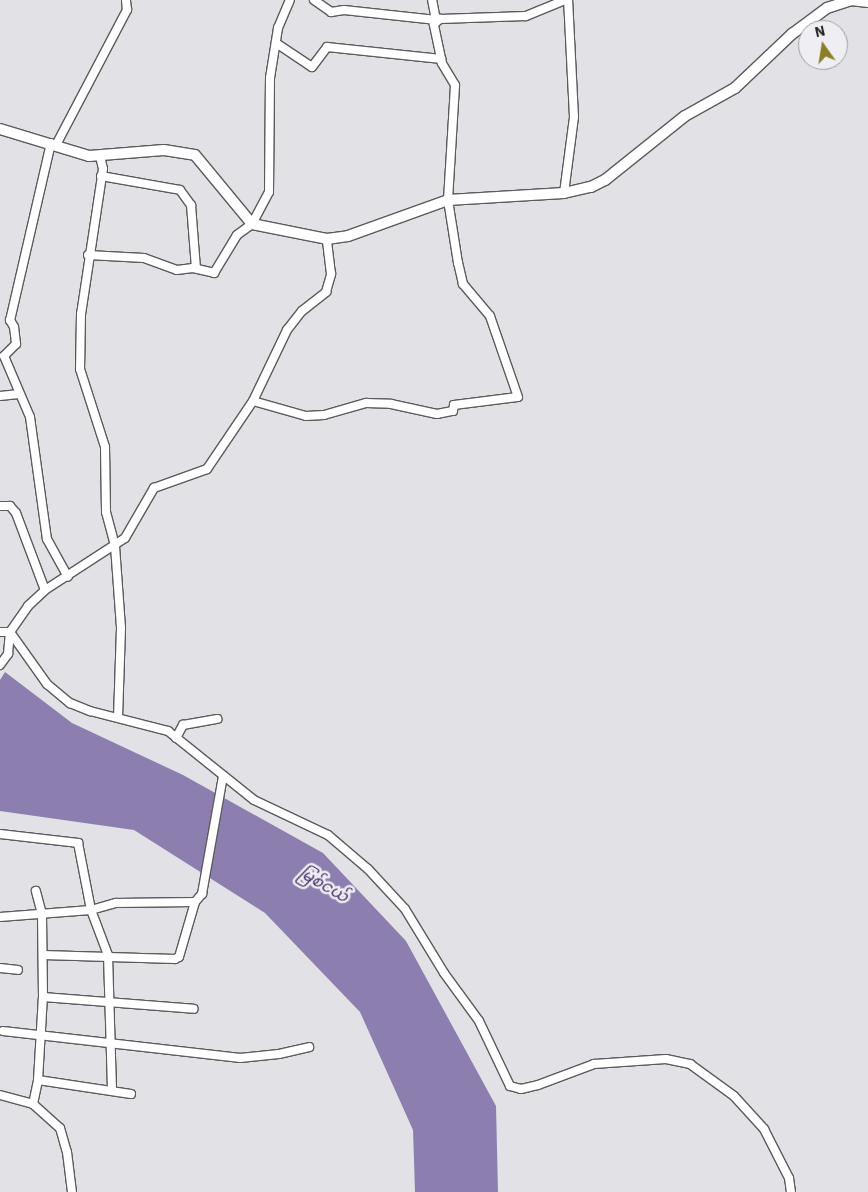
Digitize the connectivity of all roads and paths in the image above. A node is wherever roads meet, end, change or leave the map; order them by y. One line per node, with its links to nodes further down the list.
1 (126, 0): 11 (street)
2 (290, 0): 8 (street)
3 (314, 0): 7 (street)
4 (432, 0): 7 (street)
5 (566, 0): 7 (street); 14 (street)
6 (868, 2): 14 (street)
7 (436, 20): 9 (street)
8 (276, 43): 9 (street); 16 (street)
9 (440, 59): 15 (street)
10 (0, 129): 11 (street)
11 (53, 144): 12 (street); 20 (street)
12 (100, 156): 13 (street); 16 (street)
13 (102, 176): 18 (street); 19 (street)
14 (564, 193): 15 (street)
15 (448, 200): 17 (street); 23 (street)
16 (252, 224): 17 (street); 19 (street)
17 (327, 239): 23 (street)
18 (88, 254): 19 (street); 25 (street)
19 (196, 268)
20 (2, 354): 21 (street)
21 (19, 394): 22 (street); 26 (street)
22 (0, 396)
23 (253, 401): 25 (street)
24 (0, 506): 27 (street)
25 (115, 546): 26 (street); 31 (street)
26 (68, 577): 27 (street)
27 (46, 590): 29 (street)
28 (0, 632): 29 (street)
29 (10, 632): 30 (street); 31 (street)
30 (0, 665)
31 (118, 718): 33 (street)
32 (217, 719): 33 (street)
33 (176, 738): 34 (street)
34 (223, 776): 37 (street); 58 (street)
35 (0, 834): 38 (street)
36 (36, 890): 39 (street)
37 (195, 902): 38 (street); 42 (street)
38 (91, 910): 39 (street); 42 (street)
39 (42, 914): 40 (street); 41 (street)
40 (0, 917)
41 (43, 955): 42 (street); 45 (street)
42 (108, 955): 46 (street)
43 (0, 968): 44 (street)
44 (18, 970)
45 (43, 996): 46 (street); 49 (street)
46 (111, 1000): 47 (street); 50 (street)
47 (194, 1009)
48 (3, 1031): 49 (street)
49 (41, 1036): 50 (street); 52 (street)
50 (112, 1045): 51 (street); 53 (street)
51 (309, 1047)
52 (38, 1080): 53 (street); 56 (street)
53 (112, 1091): 54 (street)
54 (131, 1094)
55 (0, 1095): 56 (street)
56 (32, 1104): 57 (street)
57 (72, 1192)
58 (791, 1192)

